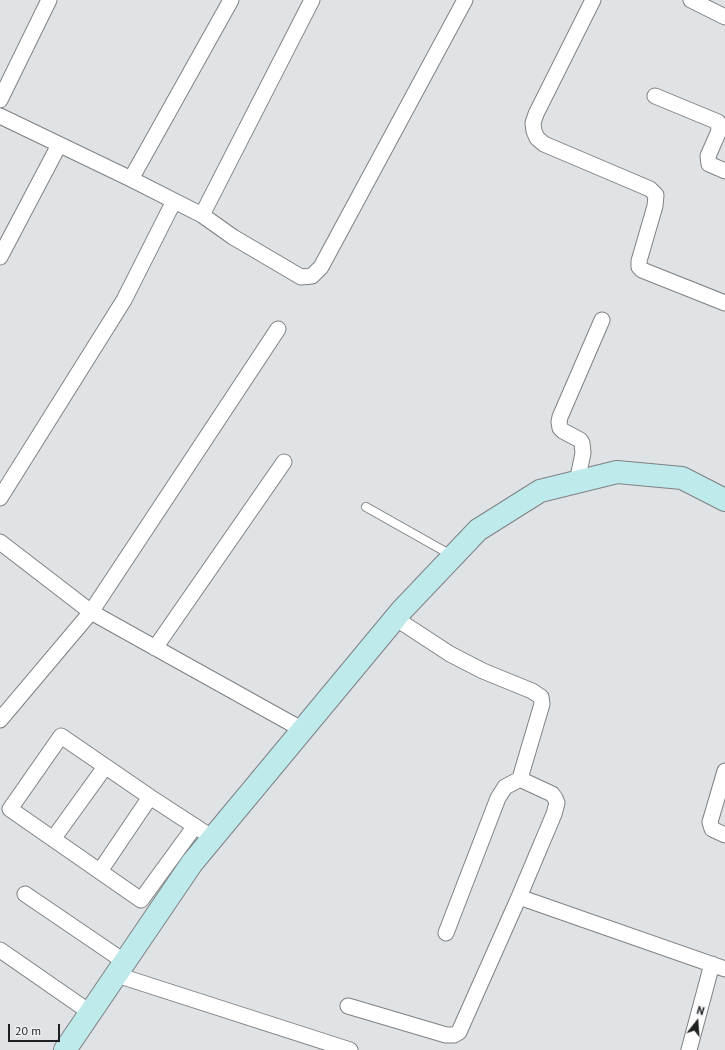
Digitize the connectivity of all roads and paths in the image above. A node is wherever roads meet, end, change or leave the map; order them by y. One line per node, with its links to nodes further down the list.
1 (49, 0): 9 (street)
2 (231, 0): 13 (street)
3 (312, 0): 15 (street)
4 (465, 0): 15 (street)
5 (593, 0): 17 (street)
6 (691, 0): 7 (street)
7 (725, 17)
8 (654, 96): 12 (street)
9 (0, 100)
10 (0, 116): 11 (street)
11 (59, 145): 13 (street); 16 (street)
12 (725, 171)
13 (131, 179): 14 (street)
14 (174, 201): 15 (street); 22 (street)
15 (202, 215)
16 (0, 258)
17 (725, 303)
18 (602, 320): 21 (street)
19 (278, 329): 27 (street)
20 (284, 462): 29 (street)
21 (577, 482): 23 (street); 26 (street)
22 (0, 498)
23 (725, 500)
24 (366, 508): 26 (lane)
25 (0, 542): 27 (street)
26 (453, 556): 28 (street)
27 (91, 612): 29 (street); 30 (street)
28 (395, 618): 31 (street); 34 (street)
29 (155, 648): 31 (street)
30 (0, 720)
31 (303, 730): 38 (street)
32 (105, 767): 35 (street); 39 (street); 39 (street)
33 (725, 771): 37 (street)
34 (522, 778): 42 (street); 43 (street)
35 (150, 797): 36 (street); 40 (street)
36 (195, 826): 38 (street); 40 (street)
37 (725, 835)
38 (213, 838): 46 (street)
39 (53, 839): 40 (street)
40 (100, 871)
41 (25, 894): 46 (street)
42 (519, 897): 45 (street); 47 (street)
43 (446, 933)
44 (0, 950): 48 (street)
45 (718, 967): 51 (street)
46 (121, 968): 48 (street); 50 (street)
47 (348, 1006)
48 (91, 1013): 49 (street)
49 (70, 1048)
50 (350, 1050)
51 (689, 1050)

